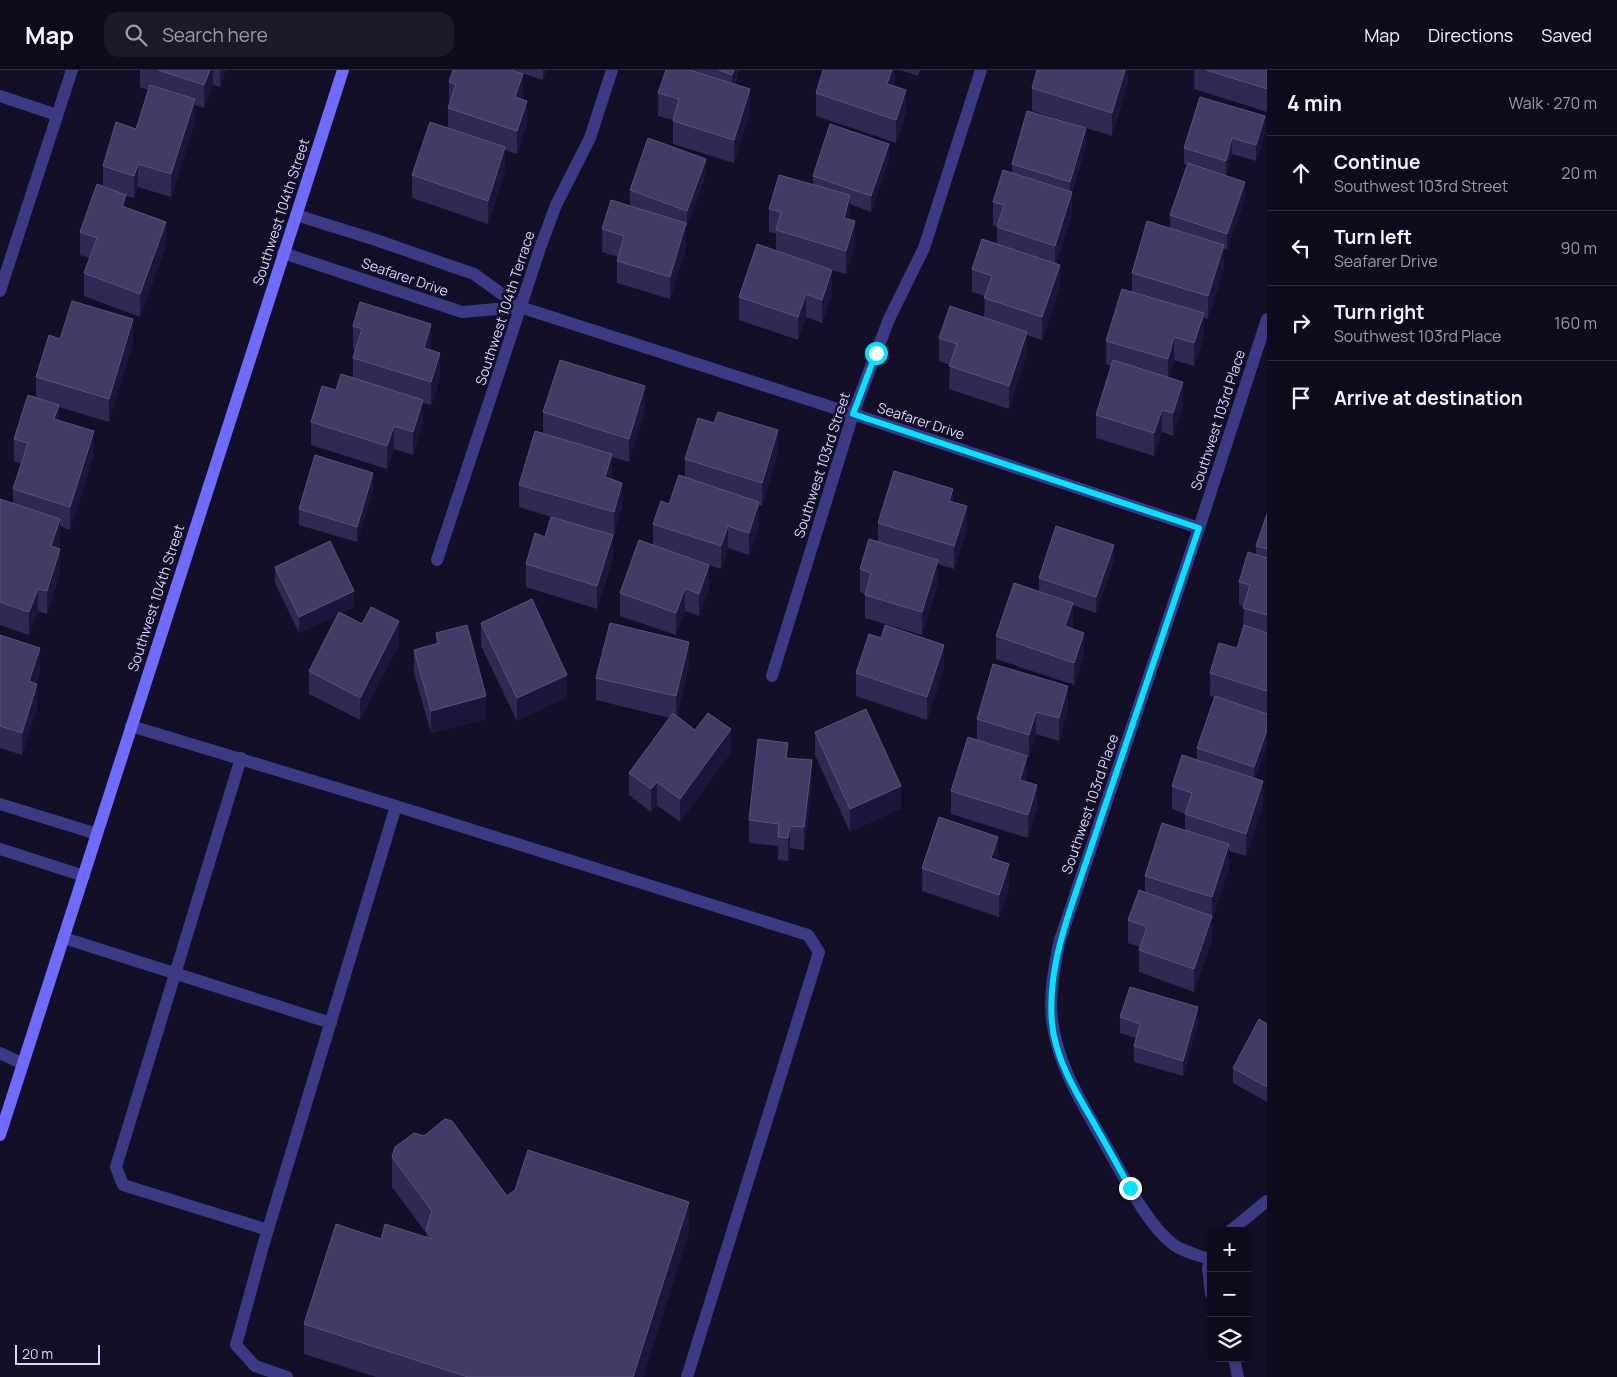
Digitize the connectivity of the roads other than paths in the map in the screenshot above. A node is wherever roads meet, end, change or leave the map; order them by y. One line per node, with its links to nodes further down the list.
1 (72, 70): 6 (street)
2 (343, 70): 7 (main road, Southwest 104th Street)
3 (612, 70): 10 (street, Southwest 104th Terrace)
4 (981, 70): 12 (street, Southwest 103rd Street)
5 (0, 96): 6 (street)
6 (57, 115): 9 (street)
7 (296, 215): 8 (main road, Southwest 104th Street); 10 (street, Seafarer Drive)
8 (283, 253): 10 (street, Seafarer Drive); 16 (main road, Southwest 104th Street)
9 (0, 291)
10 (520, 307): 12 (street, Seafarer Drive); 14 (street, Southwest 104th Terrace)
11 (1267, 319): 13 (street, Southwest 103rd Place)
12 (853, 414): 13 (street, Seafarer Drive); 15 (street, Southwest 103rd Street)
13 (1199, 528): 32 (street, Southwest 103rd Place)
14 (437, 560)
15 (772, 676)
16 (131, 726): 17 (street); 20 (main road, Southwest 104th Street)
17 (241, 758): 19 (street); 24 (street)
18 (0, 804): 20 (street)
19 (396, 806): 25 (street); 35 (street)
20 (97, 834): 22 (main road, Southwest 104th Street)
21 (0, 849): 22 (street)
22 (84, 876): 23 (main road, Southwest 104th Street)
23 (64, 938): 24 (street); 27 (main road, Southwest 104th Street)
24 (175, 974): 25 (street); 31 (street)
25 (331, 1023): 31 (street)
26 (0, 1053): 27 (street)
27 (23, 1064): 28 (main road, Southwest 104th Street)
28 (0, 1135)
29 (1267, 1201): 30 (street)
30 (1235, 1227)
31 (268, 1230): 34 (street)
32 (1207, 1256)
33 (1235, 1362): 36 (street)
34 (287, 1377)
35 (687, 1377)
36 (1238, 1377)

